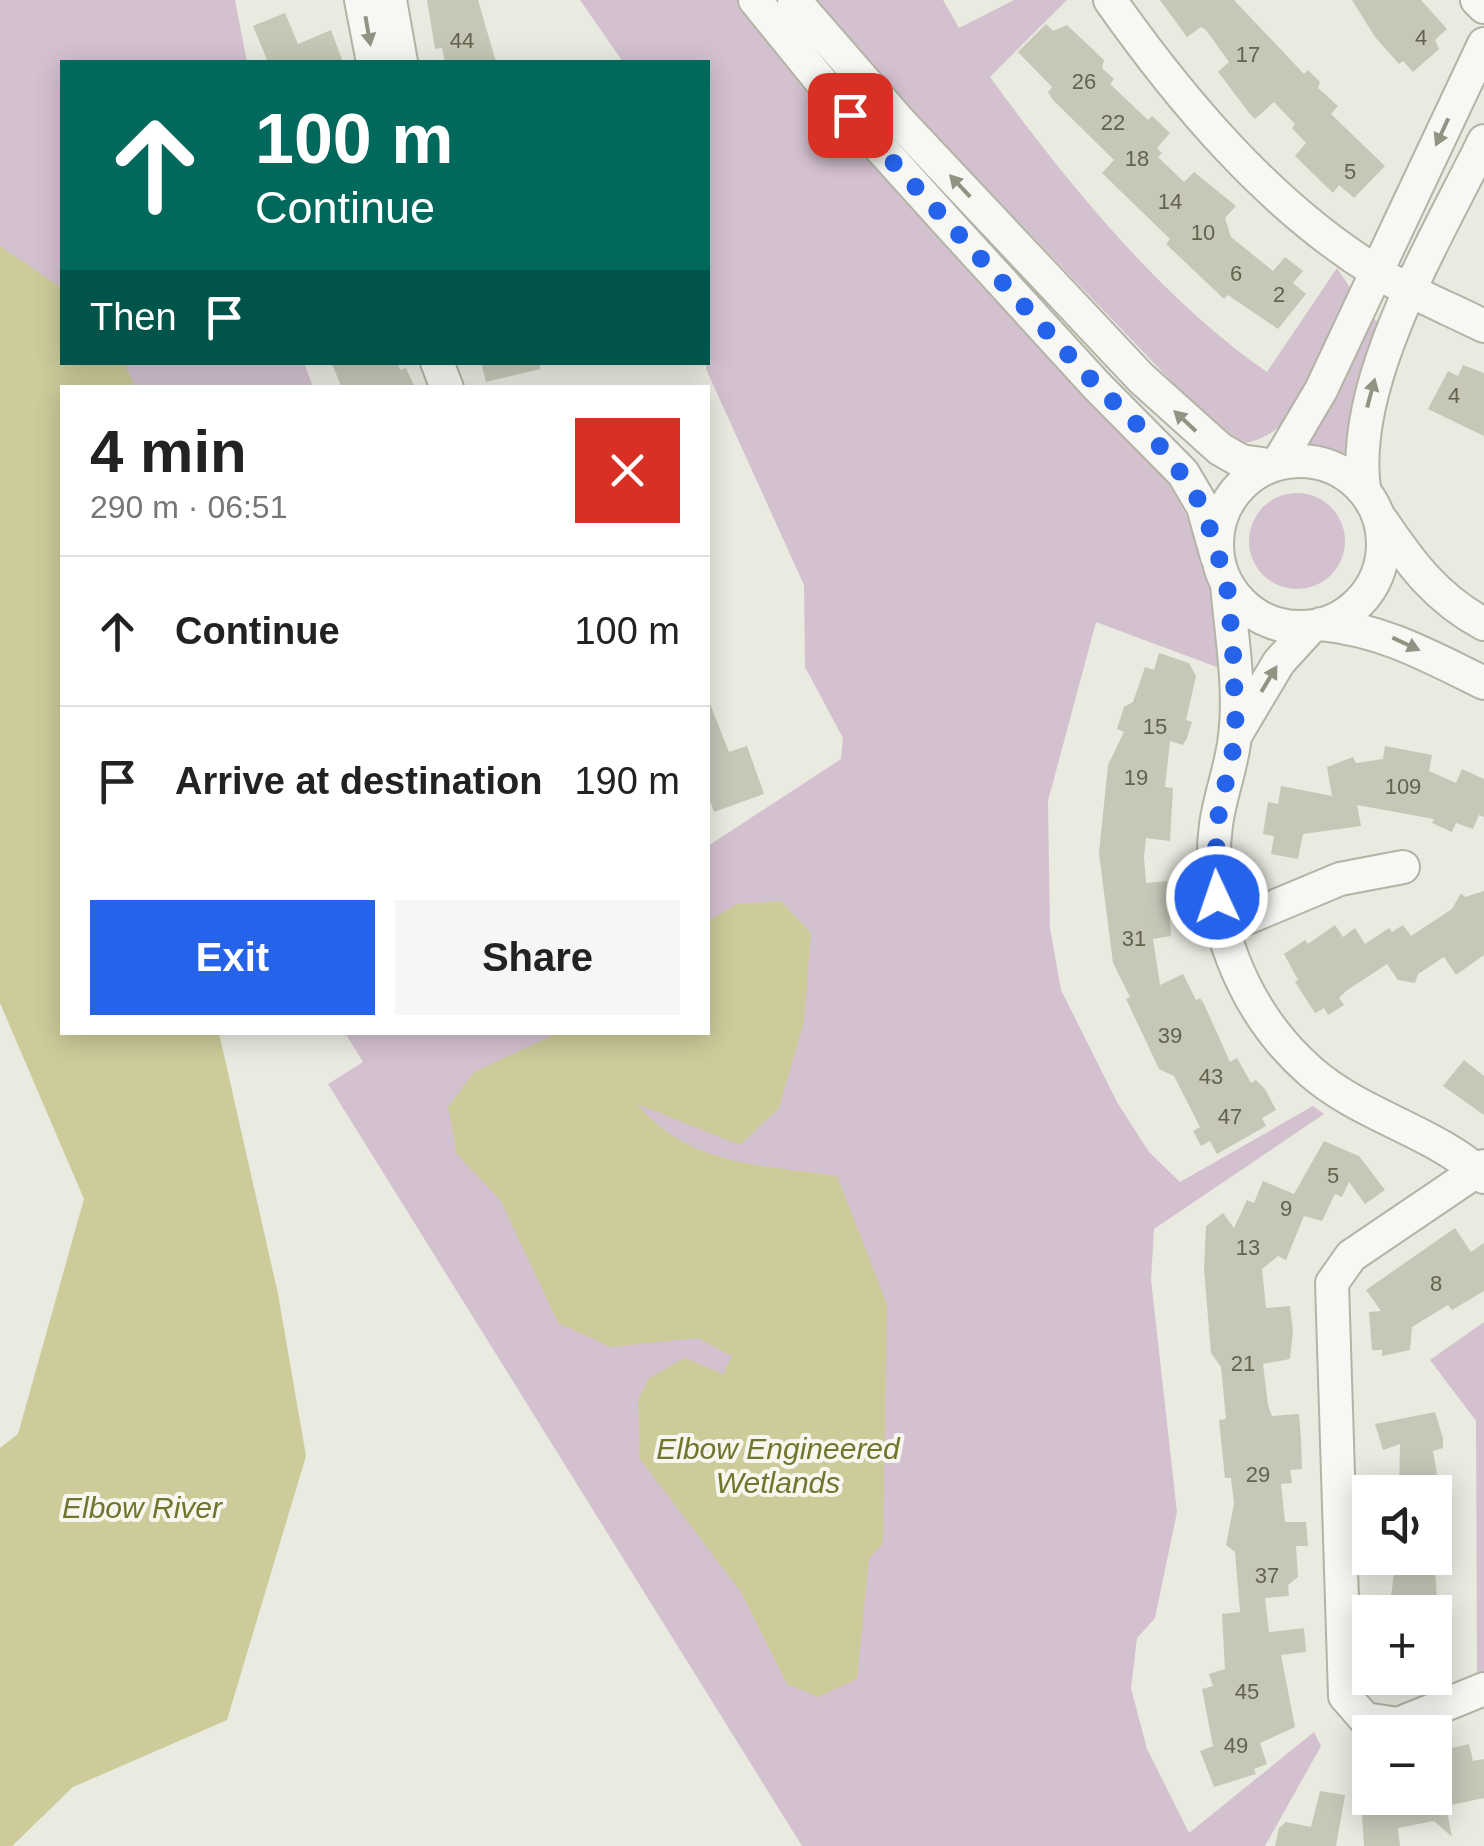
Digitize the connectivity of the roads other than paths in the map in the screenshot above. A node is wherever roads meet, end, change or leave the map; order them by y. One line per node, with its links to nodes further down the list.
1 (361, 0): 9 (street, one-way to 9)
2 (390, 0): 10 (street)
3 (755, 0): 17 (street)
4 (794, 0): 15 (street, one-way to 4)
5 (1110, 0): 12 (street)
6 (1477, 0): 7 (street)
7 (1484, 7)
8 (1484, 44): 12 (street, one-way to 12)
9 (373, 60)
10 (401, 60)
11 (1484, 142): 13 (street)
12 (1376, 272): 13 (street); 15 (street)
13 (1412, 292): 14 (street); 16 (street, one-way to 13)
14 (1484, 326)
15 (1274, 464): 16 (street); 17 (street)
16 (1371, 503): 18 (street); 19 (street)
17 (1222, 571): 19 (street); 21 (street)
18 (1484, 624)
19 (1316, 626): 20 (street, one-way to 20); 21 (street, one-way to 19)
20 (1484, 683)
21 (1236, 736): 23 (street)
22 (1403, 867): 23 (street)
23 (1223, 928): 24 (street)
24 (1482, 1172): 25 (street)
25 (1484, 1689)

